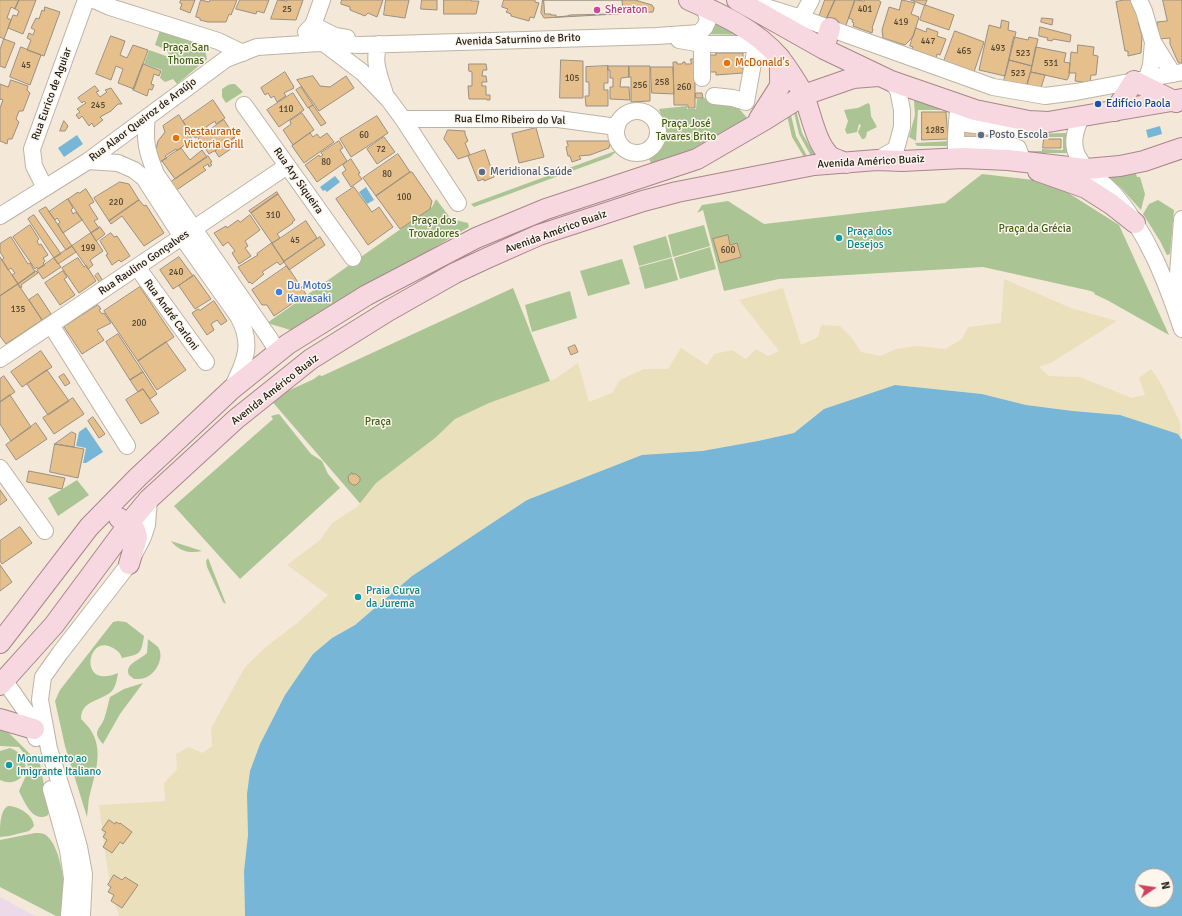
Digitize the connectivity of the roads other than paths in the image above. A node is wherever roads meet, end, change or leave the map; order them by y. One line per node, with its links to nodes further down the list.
1 (86, 0): 47 (street, Rua Eurico de Aguiar)
2 (94, 0): 20 (street)
3 (322, 0): 10 (street)
4 (737, 0): 19 (main road)
5 (745, 0): 9 (street)
6 (811, 0): 9 (street)
7 (696, 3): 12 (street, Avenida Saturnino de Brito); 21 (main road)
8 (1145, 5): 13 (street)
9 (801, 18): 11 (street)
10 (313, 25): 14 (street, Avenida Saturnino de Brito); 15 (street)
11 (830, 28): 19 (main road); 26 (street)
12 (658, 36): 14 (street, Avenida Saturnino de Brito); 17 (street, Avenida Saturnino de Brito)
13 (1153, 42): 23 (street); 26 (street)
14 (367, 43): 16 (street, Avenida Saturnino de Brito); 22 (street); 29 (street)
15 (292, 44): 16 (street, Avenida Saturnino de Brito); 20 (street, Rua Alaor Queiroz de Araújo)
16 (325, 44): 22 (street)
17 (702, 44): 18 (street, Avenida Saturnino de Brito); 24 (street)
18 (756, 46): 21 (street, Avenida Saturnino de Brito); 28 (street)
19 (824, 49): 25 (main road)
20 (243, 53): 34 (street, Rua Alaor Queiroz de Araújo)
21 (780, 58): 27 (main road); 38 (main road)
22 (362, 72): 29 (street)
23 (1177, 73): 26 (street)
24 (702, 78)
25 (884, 79): 27 (main road, Avenida Américo Buaiz); 32 (main road); 41 (street)
26 (1141, 79): 30 (main road); 33 (main road)
27 (804, 95): 38 (main road, Avenida Américo Buaiz); 44 (main road)
28 (714, 96)
29 (386, 98): 36 (street)
30 (1179, 101): 33 (main road)
31 (244, 105): 45 (street, Rua Ary Siqueira)
32 (958, 111): 35 (main road); 40 (street)
33 (1115, 111): 35 (main road)
34 (147, 117): 42 (street, Rua Alaor Queiroz de Araújo); 52 (street)
35 (1081, 117): 46 (street)
36 (403, 119): 37 (street, Rua Elmo Ribeiro do Val); 48 (street)
37 (617, 127)
38 (753, 127): 60 (main road, Avenida Américo Buaiz)
39 (1181, 148): 46 (main road)
40 (957, 154): 41 (main road, Avenida Américo Buaiz); 43 (main road, Avenida Américo Buaiz)
41 (877, 160): 44 (main road, Avenida Américo Buaiz)
42 (88, 161): 47 (street, Rua Alaor Queiroz de Araújo); 52 (street)
43 (1016, 161): 46 (main road, Avenida Américo Buaiz); 51 (main road)
44 (846, 162): 64 (main road, Avenida Américo Buaiz)
45 (287, 166): 52 (street, Rua Raulino Gonçalves); 55 (street, Rua Ary Siqueira)
46 (1086, 168): 51 (street)
47 (45, 188): 49 (street, Rua Alaor Queiroz de Araújo)
48 (458, 203)
49 (0, 216)
50 (1182, 219): 54 (street)
51 (1136, 223): 53 (street)
52 (188, 233): 56 (street, Rua Raulino Gonçalves); 60 (street); 63 (street)
53 (1153, 254): 54 (street); 59 (street)
54 (1180, 254): 57 (street)
55 (353, 258)
56 (137, 267): 58 (street, Rua Raulino Gonçalves); 61 (street, Rua André Carloni)
57 (1182, 319)
58 (51, 325): 62 (street, Rua Raulino Gonçalves); 65 (street)
59 (1182, 329)
60 (278, 353): 63 (main road, Avenida Américo Buaiz); 64 (main road)
61 (206, 362)
62 (1, 365)
63 (232, 389): 69 (main road, Avenida Américo Buaiz)
64 (236, 419): 67 (main road, Avenida Américo Buaiz)
65 (127, 446)
66 (0, 468): 70 (street)
67 (149, 499): 68 (main road, Avenida Américo Buaiz); 71 (street)
68 (128, 524): 69 (main road); 71 (main road); 72 (main road, Avenida Américo Buaiz)
69 (89, 527): 73 (main road, Avenida Américo Buaiz)
70 (45, 531)
71 (129, 564): 78 (street)
72 (54, 625): 73 (main road); 74 (main road, Avenida Américo Buaiz)
73 (1, 641)
74 (1, 680): 76 (street)
75 (0, 719): 76 (main road)
76 (34, 729): 77 (street)
77 (69, 916)
78 (82, 916)

